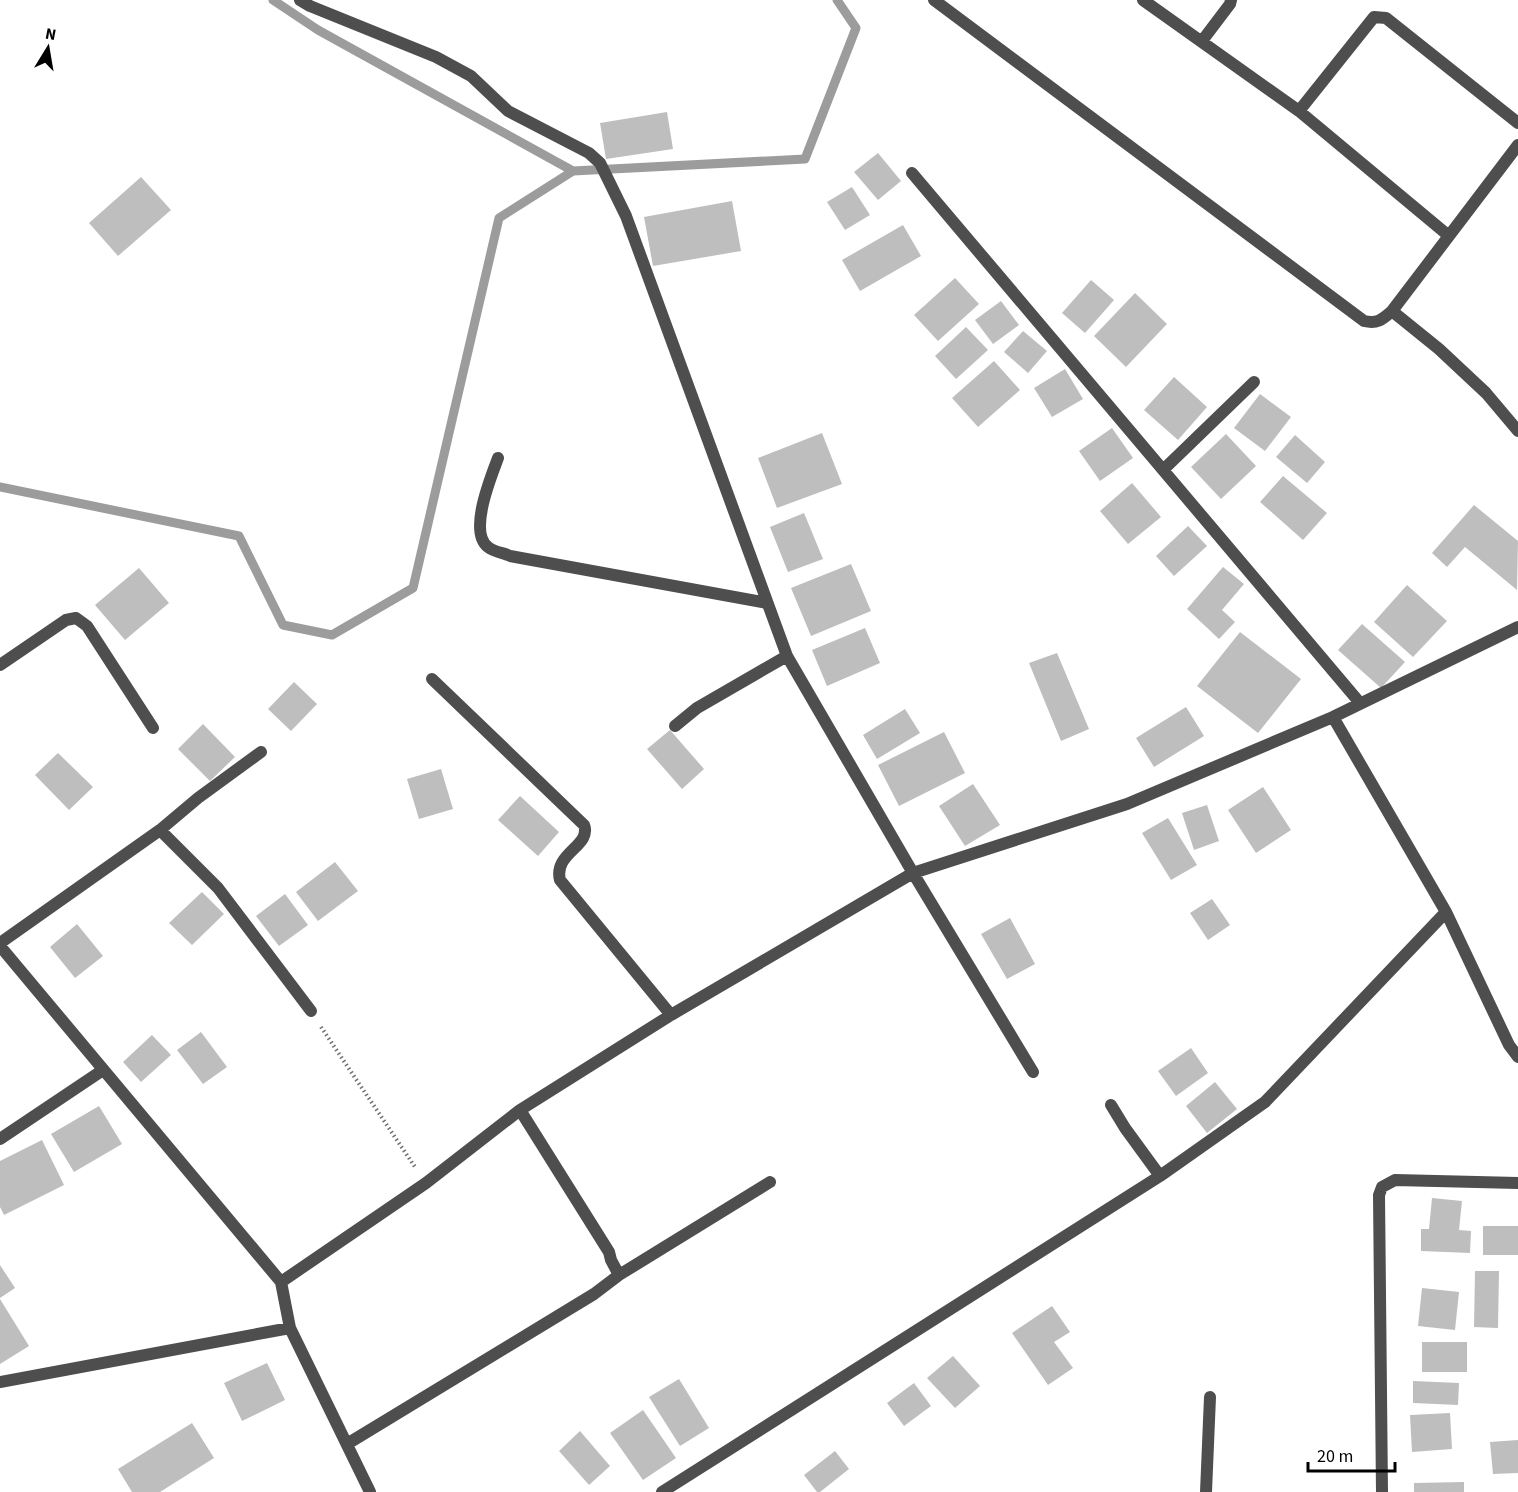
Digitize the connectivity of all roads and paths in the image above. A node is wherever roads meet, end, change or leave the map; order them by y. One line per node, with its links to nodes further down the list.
1 (300, 0): 16 (street)
2 (934, 0): 11 (street)
3 (1143, 0): 5 (street)
4 (1231, 0): 5 (street)
5 (1202, 41): 6 (street)
6 (1299, 111): 7 (street); 10 (street)
7 (1518, 123)
8 (1518, 145): 10 (street)
9 (912, 173): 15 (street)
10 (1449, 236): 11 (street)
11 (1392, 311): 13 (street)
12 (1254, 382): 15 (street)
13 (1518, 431)
14 (498, 458): 16 (street)
15 (1164, 469): 21 (street)
16 (767, 603): 18 (street)
17 (1518, 627): 21 (street)
18 (787, 656): 23 (street); 27 (street)
19 (0, 666): 24 (street)
20 (432, 679): 31 (street)
21 (1360, 703): 22 (street)
22 (1333, 717): 27 (street); 28 (street)
23 (675, 726)
24 (153, 728)
25 (261, 752): 26 (street)
26 (160, 830): 29 (street); 30 (street)
27 (913, 873): 31 (street); 34 (street)
28 (1446, 912): 32 (street); 38 (street)
29 (0, 944): 33 (street)
30 (311, 1011): 40 (path)
31 (671, 1015): 36 (street)
32 (1518, 1057)
33 (103, 1070): 37 (street); 43 (street)
34 (1033, 1072)
35 (1111, 1105): 38 (street)
36 (520, 1110): 40 (street); 42 (street)
37 (0, 1139)
38 (1160, 1176): 49 (street)
39 (770, 1182): 42 (street)
40 (426, 1183): 43 (street)
41 (1518, 1183): 51 (street)
42 (620, 1275): 47 (street)
43 (281, 1282): 44 (street)
44 (290, 1328): 45 (street); 47 (street)
45 (0, 1382)
46 (1210, 1397): 50 (street)
47 (347, 1444): 48 (street)
48 (370, 1492)
49 (662, 1492)
50 (1206, 1492)
51 (1382, 1492)

